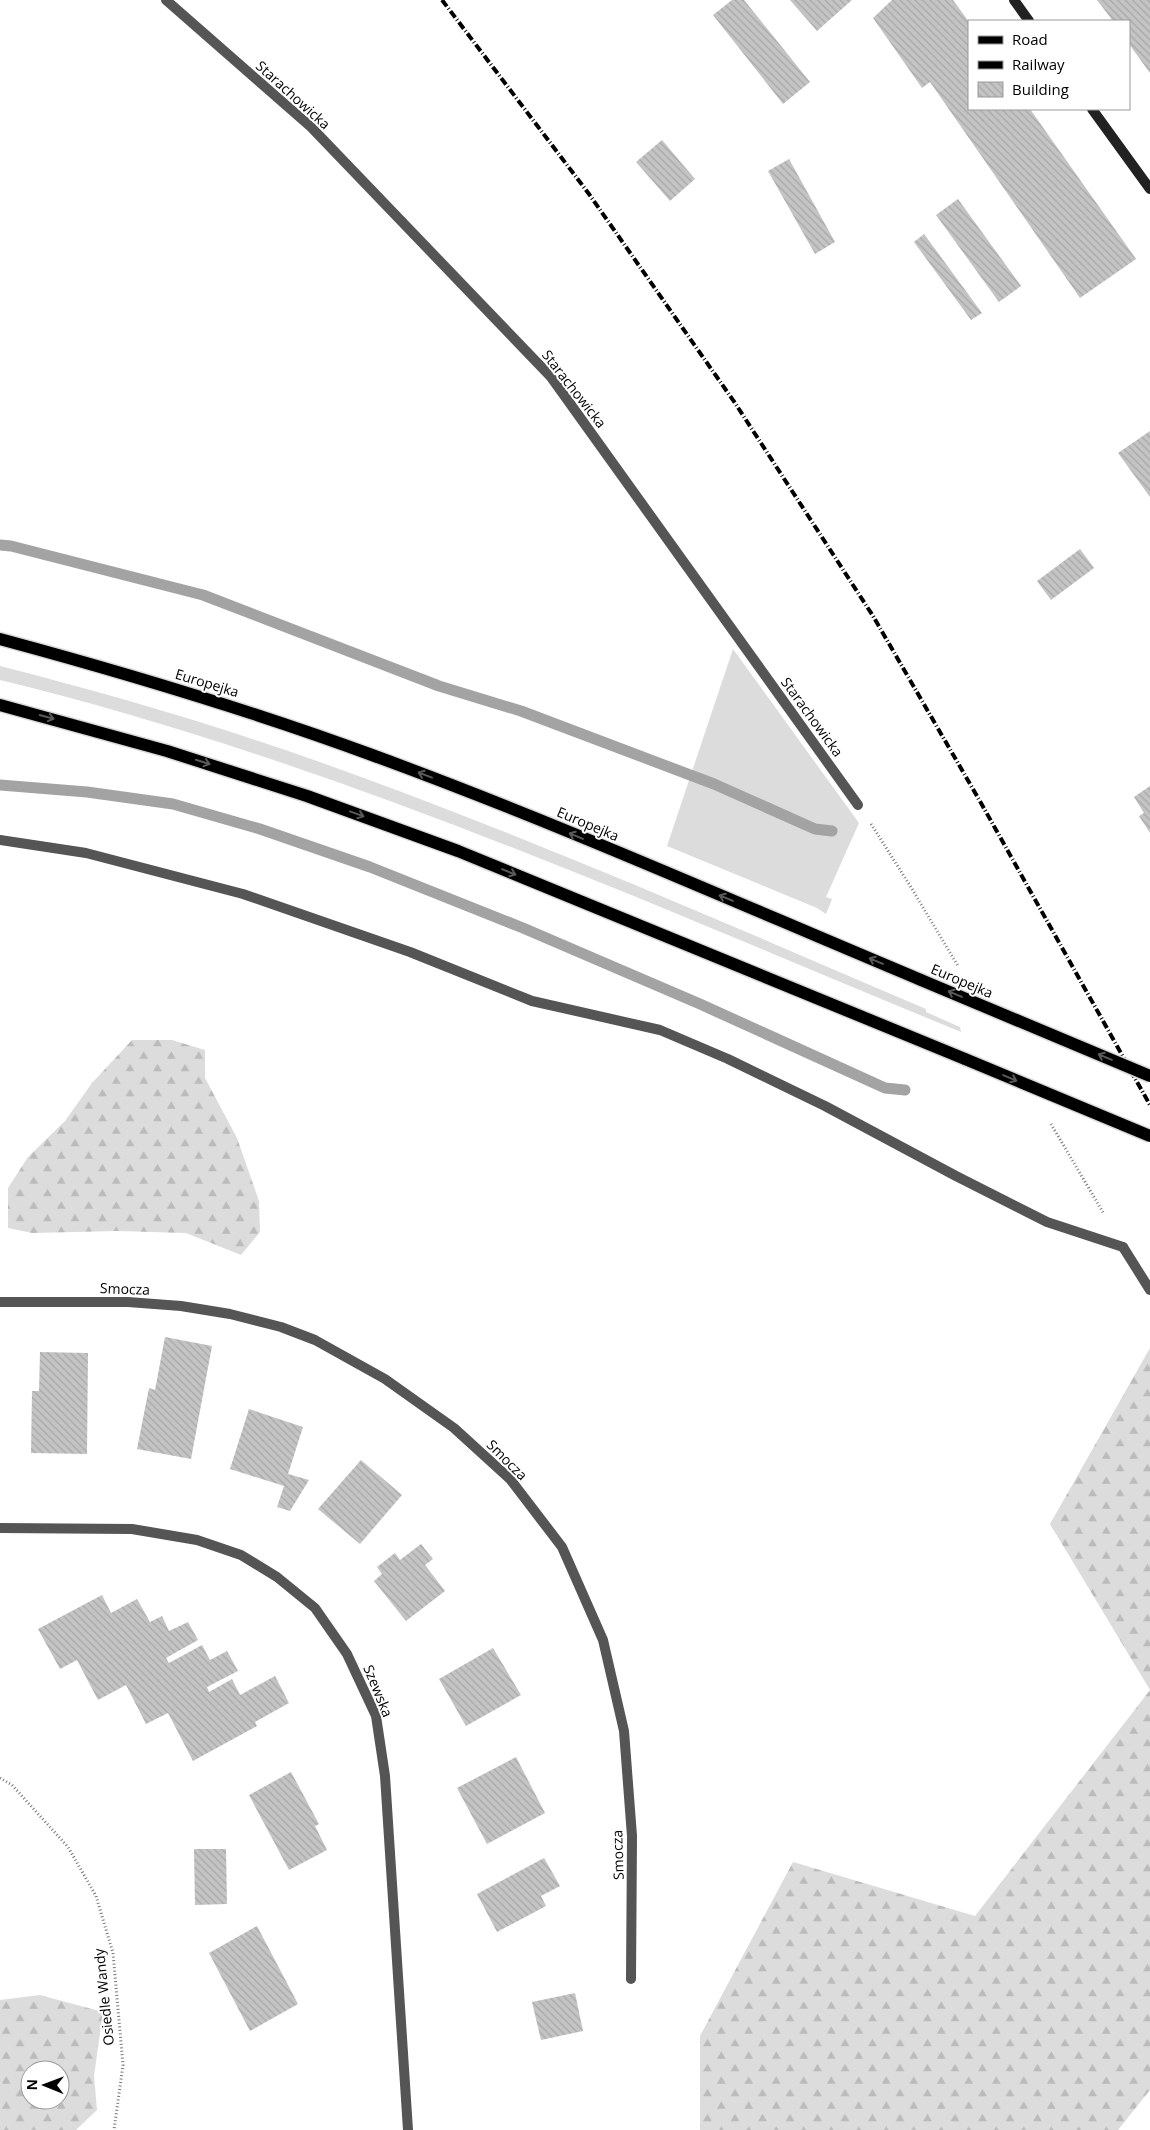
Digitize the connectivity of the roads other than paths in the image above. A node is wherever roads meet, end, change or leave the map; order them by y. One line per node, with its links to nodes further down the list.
1 (166, 0): 8 (street, Starachowicka)
2 (1014, 0): 3 (main road)
3 (1028, 20)
4 (1093, 110): 5 (main road)
5 (1150, 189)
6 (0, 639): 10 (main road, Europejka, one-way to 6, bridge)
7 (0, 705): 11 (main road, one-way to 11, bridge)
8 (858, 805)
9 (0, 840): 12 (street)
10 (1150, 1076)
11 (1150, 1136)
12 (1150, 1290)
13 (0, 1302): 15 (street, Smocza)
14 (0, 1528): 16 (street, Szewska)
15 (631, 1979)
16 (408, 2130)

